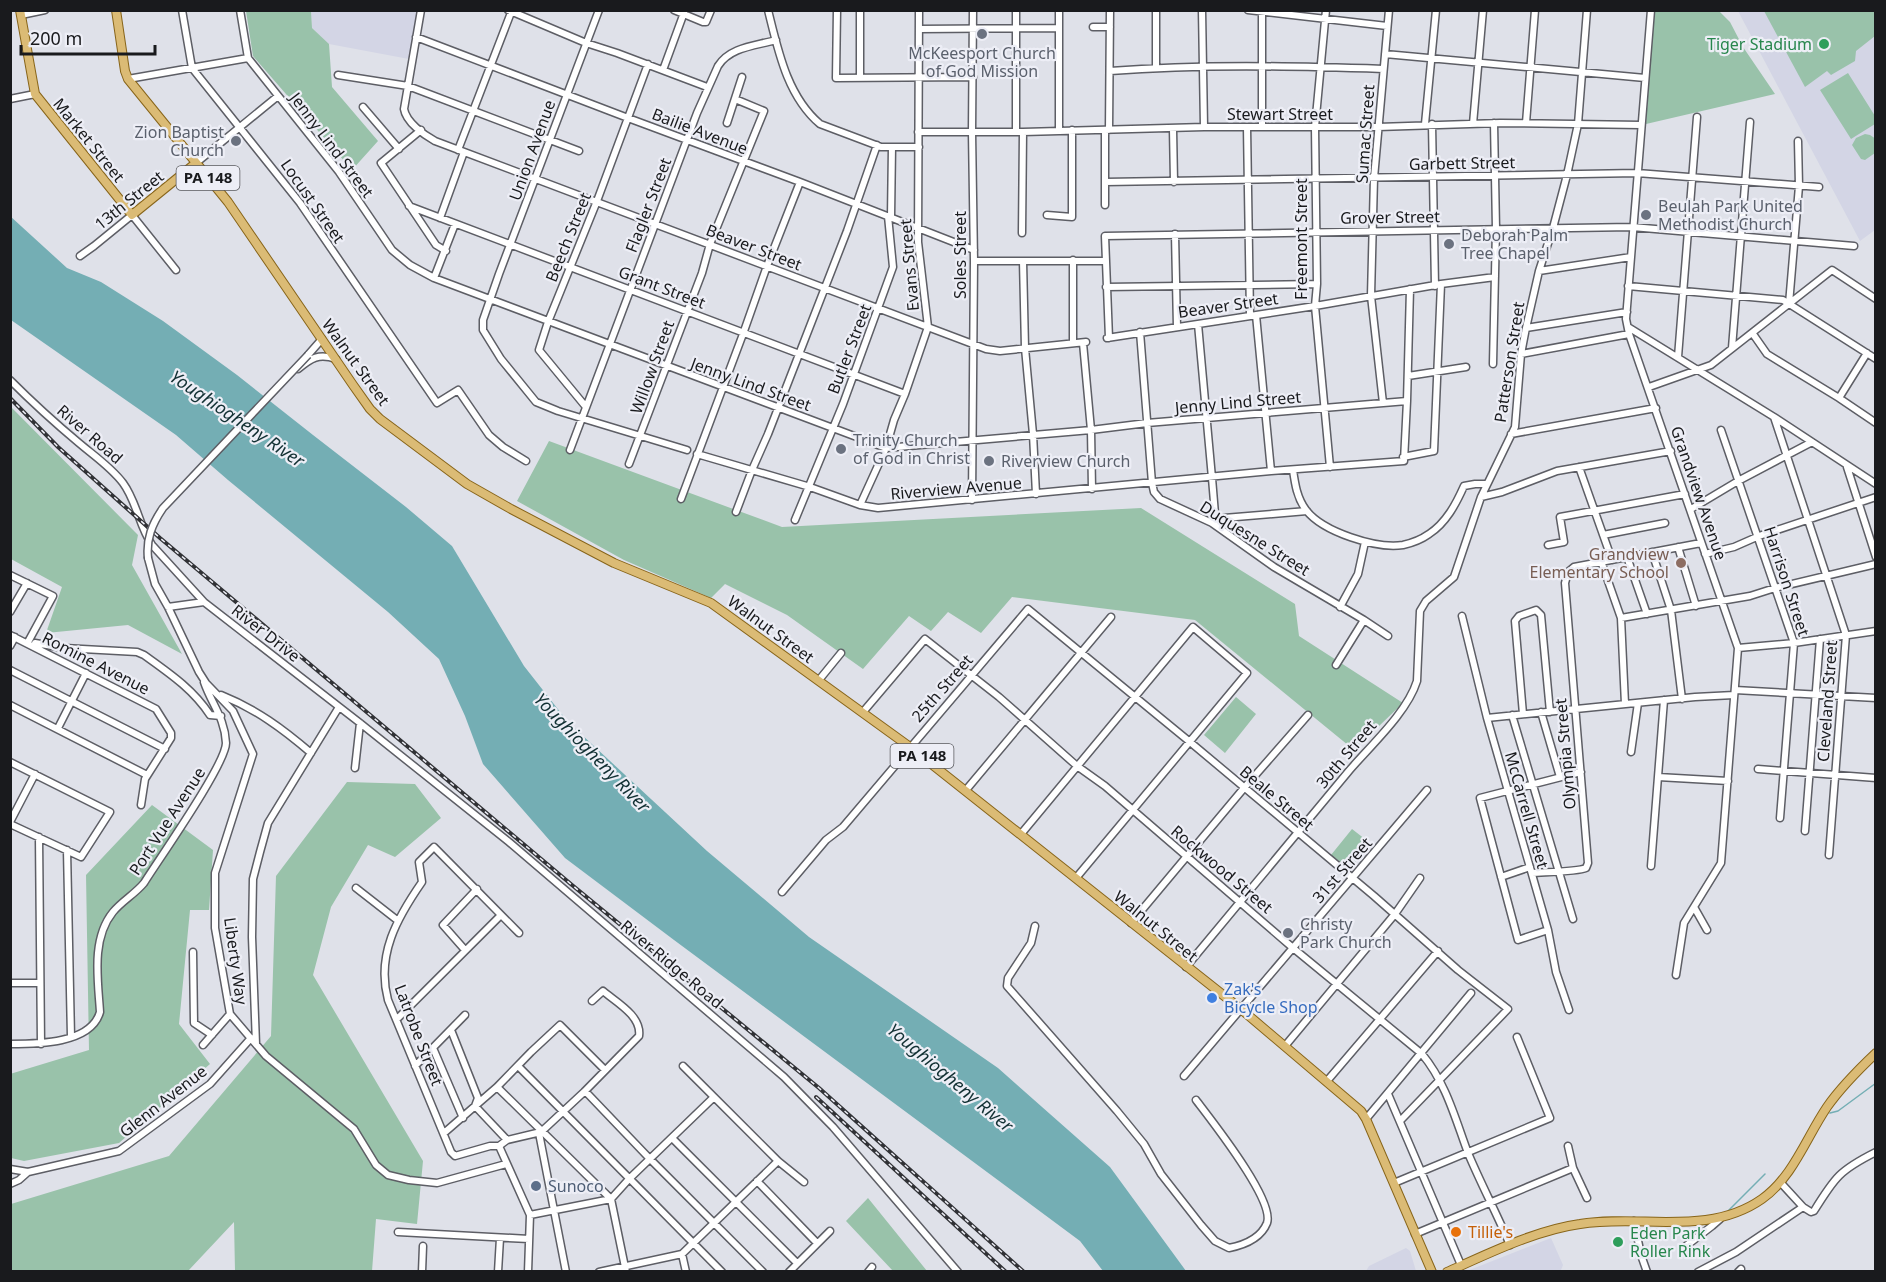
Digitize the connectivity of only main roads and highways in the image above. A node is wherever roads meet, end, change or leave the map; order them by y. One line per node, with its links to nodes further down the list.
1 (116, 10): 3 (main road, Walnut Street / PA 148)
2 (20, 13): 4 (main road, Market Street)
3 (196, 163): 4 (main road, 13th Street); 6 (main road, Walnut Street / PA 148)
4 (132, 215)
5 (1875, 1053): 7 (main road)
6 (1432, 1272)
7 (1447, 1272)

